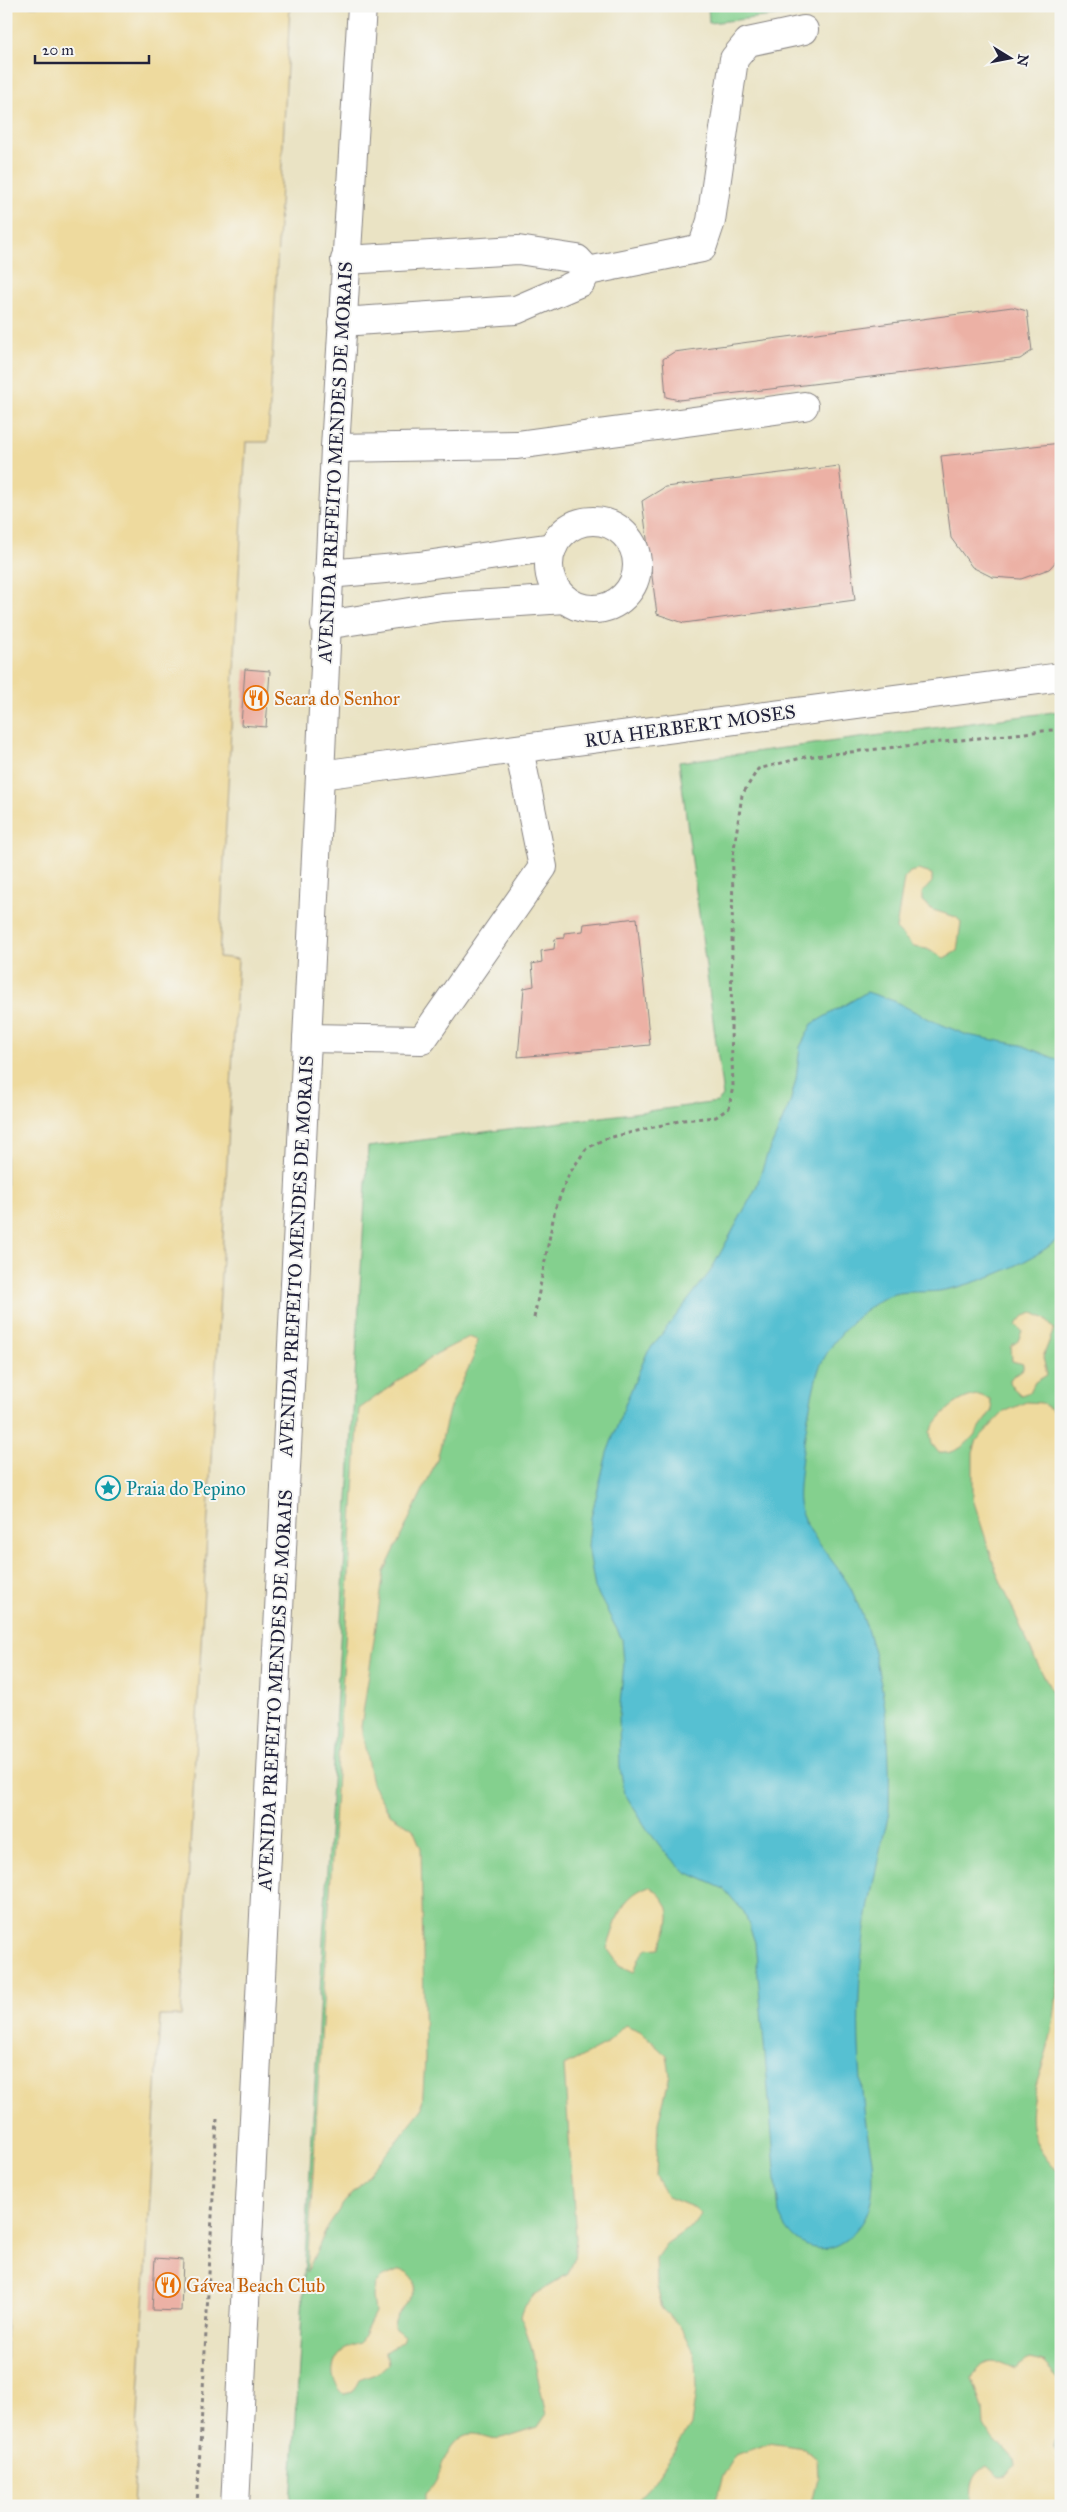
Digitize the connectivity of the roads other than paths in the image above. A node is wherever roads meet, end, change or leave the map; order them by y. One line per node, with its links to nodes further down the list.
1 (362, 6): 3 (street, AVENIDA PREFEITO MENDES DE MORAIS)
2 (804, 30): 4 (street)
3 (346, 260): 4 (street); 5 (street, AVENIDA PREFEITO MENDES DE MORAIS)
4 (588, 271): 5 (street)
5 (342, 322): 7 (street, AVENIDA PREFEITO MENDES DE MORAIS)
6 (804, 406): 7 (street)
7 (335, 448): 9 (street, AVENIDA PREFEITO MENDES DE MORAIS)
8 (553, 547): 9 (street); 10 (street); 10 (street)
9 (328, 574): 11 (street, AVENIDA PREFEITO MENDES DE MORAIS)
10 (565, 599): 11 (street)
11 (326, 624): 14 (street, AVENIDA PREFEITO MENDES DE MORAIS)
12 (1061, 677): 13 (street, RUA HERBERT MOSES)
13 (519, 749): 14 (street, RUA HERBERT MOSES); 15 (street)
14 (320, 775): 15 (street, AVENIDA PREFEITO MENDES DE MORAIS)
15 (307, 1038): 16 (street, AVENIDA PREFEITO MENDES DE MORAIS)
16 (235, 2506)

